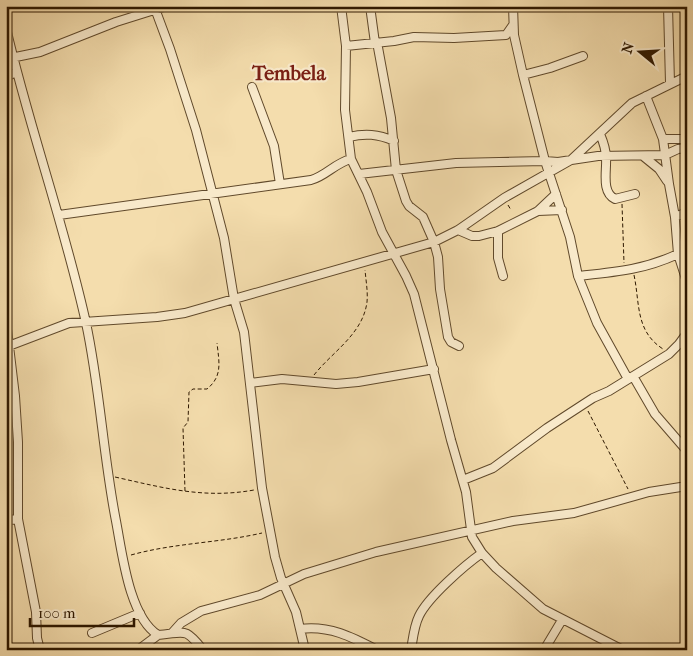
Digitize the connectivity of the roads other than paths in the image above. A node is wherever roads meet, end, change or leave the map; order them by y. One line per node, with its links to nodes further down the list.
1 (167, 6): 6 (street)
2 (341, 6): 12 (street)
3 (370, 6): 10 (street)
4 (513, 6): 7 (street)
5 (668, 6): 19 (street)
6 (155, 8): 14 (street); 39 (street)
7 (513, 25): 9 (street); 11 (street)
8 (6, 28): 14 (street)
9 (506, 35): 10 (street); 11 (street)
10 (376, 43): 12 (street); 26 (street)
11 (516, 45): 16 (street)
12 (346, 46): 23 (street)
13 (583, 56): 16 (street)
14 (10, 58): 15 (street)
15 (16, 72): 18 (street); 45 (street)
16 (523, 75): 33 (street)
17 (687, 76): 19 (street)
18 (6, 77)
19 (670, 83): 21 (street)
20 (252, 87): 37 (street)
21 (646, 96): 22 (street); 24 (street)
22 (600, 134): 29 (street); 32 (street)
23 (349, 137): 26 (street); 31 (street)
24 (663, 139): 25 (street); 28 (street)
25 (687, 139)
26 (394, 141): 34 (street)
27 (687, 148): 28 (street)
28 (665, 155): 30 (street); 38 (street)
29 (606, 156): 30 (street); 32 (street); 41 (street)
30 (644, 156): 38 (street)
31 (351, 158): 36 (street); 37 (street)
32 (572, 160): 33 (street); 35 (street)
33 (546, 161): 34 (street); 35 (street)
34 (396, 170): 36 (street); 49 (street)
35 (549, 173): 40 (street); 47 (street)
36 (359, 174): 50 (street)
37 (280, 184): 39 (street)
38 (669, 184): 46 (street)
39 (213, 193): 45 (street); 55 (street)
40 (556, 194): 42 (street); 43 (street)
41 (634, 194)
42 (562, 210): 43 (street); 53 (street)
43 (538, 211): 48 (street)
44 (687, 212): 46 (street)
45 (59, 215): 57 (street)
46 (676, 217): 51 (street)
47 (458, 230): 48 (street); 49 (street)
48 (498, 231): 52 (street)
49 (434, 242): 50 (street); 59 (street)
50 (393, 253): 55 (street); 61 (street)
51 (678, 254): 53 (street); 54 (street)
52 (503, 276)
53 (578, 276): 62 (street)
54 (687, 282)
55 (234, 299): 57 (street); 63 (street)
56 (6, 321): 60 (street)
57 (86, 322): 60 (street); 72 (street)
58 (687, 333): 62 (street)
59 (459, 346)
60 (8, 347): 67 (street)
61 (434, 369): 63 (street); 65 (street)
62 (630, 378): 64 (street); 65 (street)
63 (250, 383): 71 (street)
64 (687, 451)
65 (463, 480): 69 (street)
66 (687, 486): 69 (street)
67 (18, 519): 68 (street); 78 (street)
68 (6, 520)
69 (470, 532): 70 (street); 71 (street)
70 (482, 552): 73 (street); 83 (street)
71 (285, 584): 74 (street); 75 (street)
72 (140, 613): 76 (street); 77 (street)
73 (562, 620): 84 (street); 85 (street)
74 (300, 629): 81 (street); 82 (street)
75 (172, 632): 77 (street); 80 (street)
76 (92, 633)
77 (158, 635): 79 (street)
78 (40, 650)
79 (138, 650)
80 (203, 650)
81 (305, 650)
82 (377, 650)
83 (411, 650)
84 (544, 650)
85 (623, 650)

